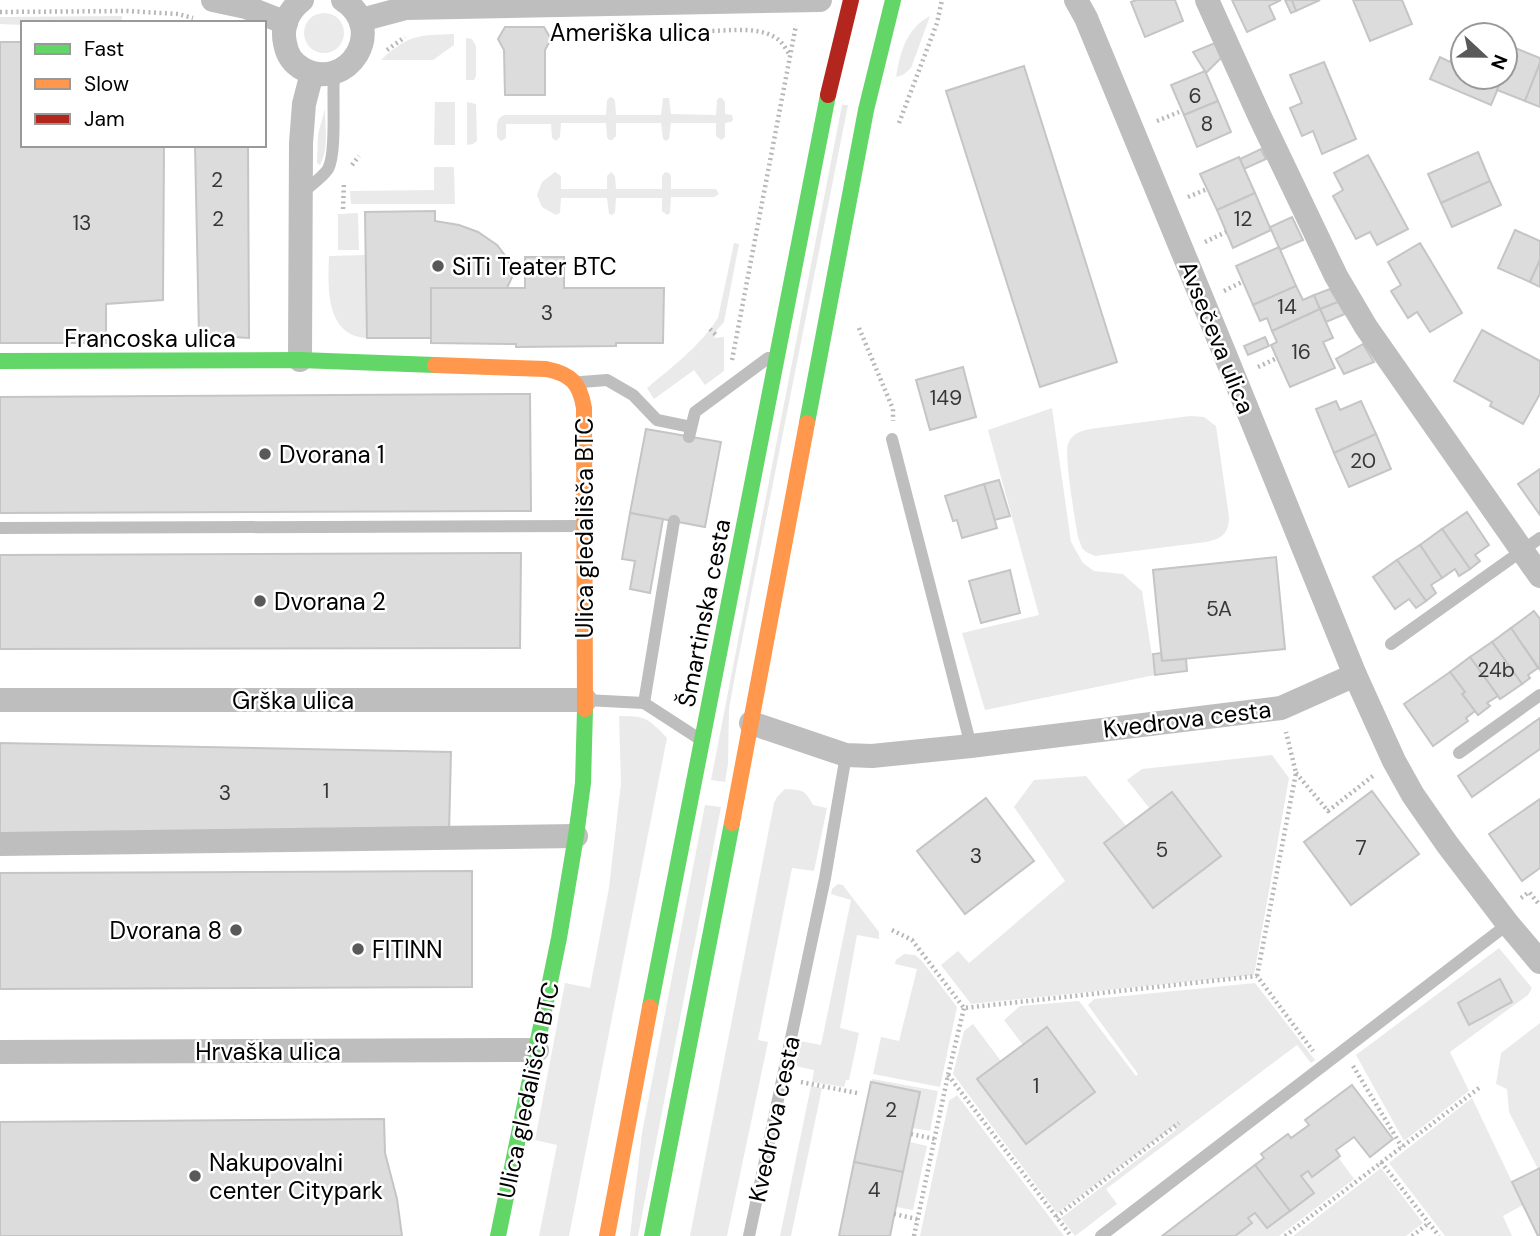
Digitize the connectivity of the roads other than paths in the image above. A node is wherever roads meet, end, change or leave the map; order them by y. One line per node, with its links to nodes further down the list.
1 (343, 0): 10 (street)
2 (820, 0): 7 (street, Ameriška ulica)
3 (850, 0): 12 (main road, Šmartinska cesta)
4 (893, 0): 28 (main road)
5 (1076, 0): 23 (street, Avsečeva ulica)
6 (1207, 0): 20 (street)
7 (725, 1): 10 (street, Ameriška ulica)
8 (292, 9): 9 (street); 11 (street)
9 (208, 10)
10 (362, 20): 11 (street)
11 (323, 73): 13 (street)
12 (779, 349): 15 (lane); 29 (main road, Šmartinska cesta)
13 (300, 360): 14 (main road, Francoska ulica); 15 (main road, Ulica gledališča BTC)
14 (0, 361)
15 (576, 383): 18 (main road, Ulica gledališča BTC)
16 (892, 439): 30 (lane)
17 (674, 522): 27 (lane)
18 (584, 526): 19 (lane); 26 (main road, Ulica gledališča BTC)
19 (0, 528)
20 (1531, 544): 21 (street); 22 (lane)
21 (1540, 576)
22 (1391, 644)
23 (1355, 675): 30 (street, Kvedrova cesta); 35 (street)
24 (1540, 695): 31 (lane)
25 (0, 700): 26 (street, Grška ulica)
26 (585, 700): 27 (lane); 33 (main road, Ulica gledališča BTC)
27 (645, 703): 29 (lane)
28 (751, 723): 32 (street, Kvedrova cesta); 41 (main road)
29 (702, 741): 40 (main road, Šmartinska cesta)
30 (971, 746): 32 (street, Kvedrova cesta)
31 (1459, 753)
32 (846, 755): 42 (lane, Kvedrova cesta)
33 (576, 836): 34 (street); 37 (main road, Ulica gledališča BTC)
34 (0, 844)
35 (1508, 924): 36 (street); 43 (lane)
36 (1540, 962)
37 (537, 1050): 38 (street, Hrvaška ulica); 39 (main road, Ulica gledališča BTC)
38 (0, 1052)
39 (498, 1236)
40 (607, 1236)
41 (652, 1236)
42 (749, 1236)
43 (1101, 1236)

